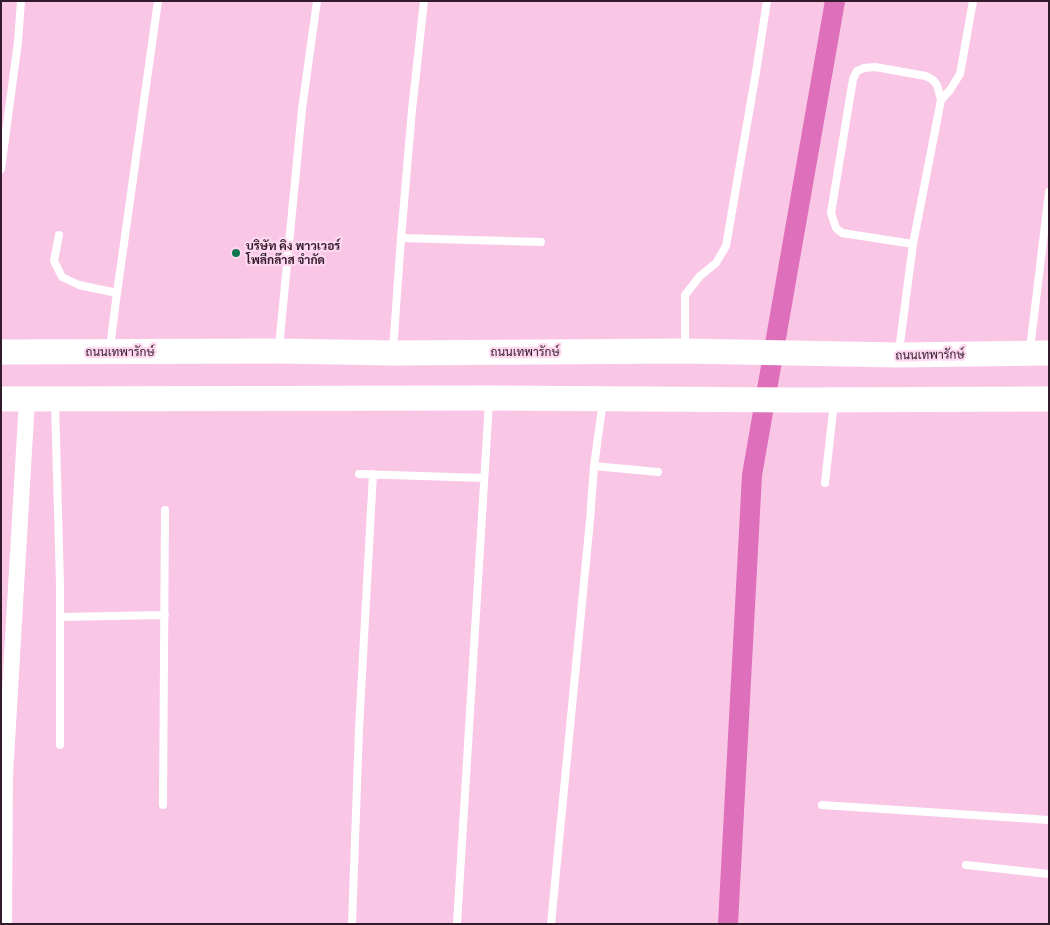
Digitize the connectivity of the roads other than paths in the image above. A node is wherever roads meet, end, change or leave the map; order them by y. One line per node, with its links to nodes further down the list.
1 (21, 1): 8 (lane)
2 (158, 1): 14 (lane)
3 (317, 1): 15 (lane)
4 (424, 1): 11 (lane)
5 (767, 1): 18 (lane)
6 (973, 1): 7 (lane)
7 (941, 100): 13 (lane); 13 (lane)
8 (1, 169)
9 (1049, 192): 20 (lane)
10 (59, 235): 14 (lane)
11 (401, 238): 12 (lane); 19 (lane)
12 (541, 242)
13 (912, 244): 21 (lane)
14 (117, 292): 17 (lane)
15 (279, 351): 17 (main road, ถนนเทพารักษ์); 19 (main road, ถนนเทพารักษ์)
16 (1, 352): 17 (main road, ถนนเทพารักษ์)
17 (110, 352)
18 (684, 352): 19 (main road, ถนนเทพารักษ์); 21 (main road, ถนนเทพารักษ์)
19 (393, 353)
20 (1039, 353): 21 (main road, ถนนเทพารักษ์)
21 (898, 355)
22 (489, 398): 25 (main road); 27 (main road); 33 (lane)
23 (1, 399): 24 (main road)
24 (27, 399): 25 (main road); 44 (street)
25 (55, 399): 37 (lane)
26 (1049, 399): 28 (main road)
27 (604, 400): 28 (main road); 29 (lane)
28 (834, 400): 34 (lane)
29 (594, 466): 30 (lane); 47 (lane)
30 (658, 472)
31 (359, 474): 32 (lane)
32 (372, 474): 33 (lane); 45 (lane)
33 (484, 478): 46 (lane)
34 (825, 483)
35 (166, 510): 36 (lane)
36 (165, 615): 37 (lane); 39 (lane)
37 (60, 617): 38 (lane)
38 (60, 745)
39 (163, 805)
40 (822, 805): 41 (lane)
41 (1049, 820)
42 (966, 865): 43 (lane)
43 (1049, 874)
44 (4, 924)
45 (352, 924)
46 (457, 924)
47 (551, 924)

